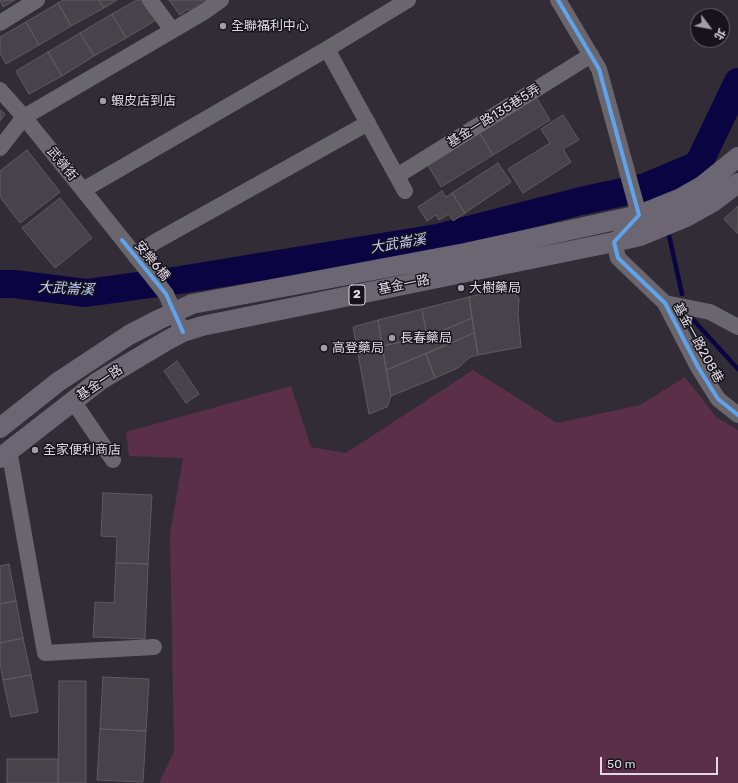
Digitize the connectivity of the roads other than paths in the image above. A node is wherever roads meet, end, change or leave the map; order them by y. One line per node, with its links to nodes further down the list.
1 (37, 0): 6 (street)
2 (150, 0): 7 (street)
3 (221, 0): 7 (street)
4 (408, 0): 8 (street)
5 (558, 0): 9 (street)
6 (0, 23)
7 (172, 30): 11 (street)
8 (326, 49): 12 (street); 17 (street)
9 (591, 55): 15 (street, 基金一路135巷5弄); 19 (street)
10 (0, 90): 11 (street, 武嶺街)
11 (24, 117): 13 (street); 17 (street, 武嶺街)
12 (368, 123): 15 (street); 22 (street)
13 (0, 148)
14 (738, 157): 19 (main road, 基金一路 / 2)
15 (397, 176): 18 (street)
16 (738, 184): 21 (main road, 基金一路 / 2)
17 (83, 190): 20 (street, 武嶺街)
18 (405, 191)
19 (637, 208): 21 (street); 24 (main road, 基金一路 / 2)
20 (122, 240): 22 (street, 安樂6橋)
21 (614, 242): 23 (street, 基金一路208巷); 26 (main road, 基金一路 / 2)
22 (136, 257): 24 (street, 安樂6橋)
23 (665, 303): 25 (street); 28 (street, 基金一路208巷)
24 (174, 313): 26 (street); 29 (main road, 基金一路 / 2)
25 (738, 327)
26 (183, 332): 27 (main road, 基金一路 / 2)
27 (73, 401): 30 (main road, 基金一路 / 2); 31 (street)
28 (738, 415)
29 (0, 428)
30 (4, 454): 32 (street)
31 (113, 460)
32 (154, 647)

